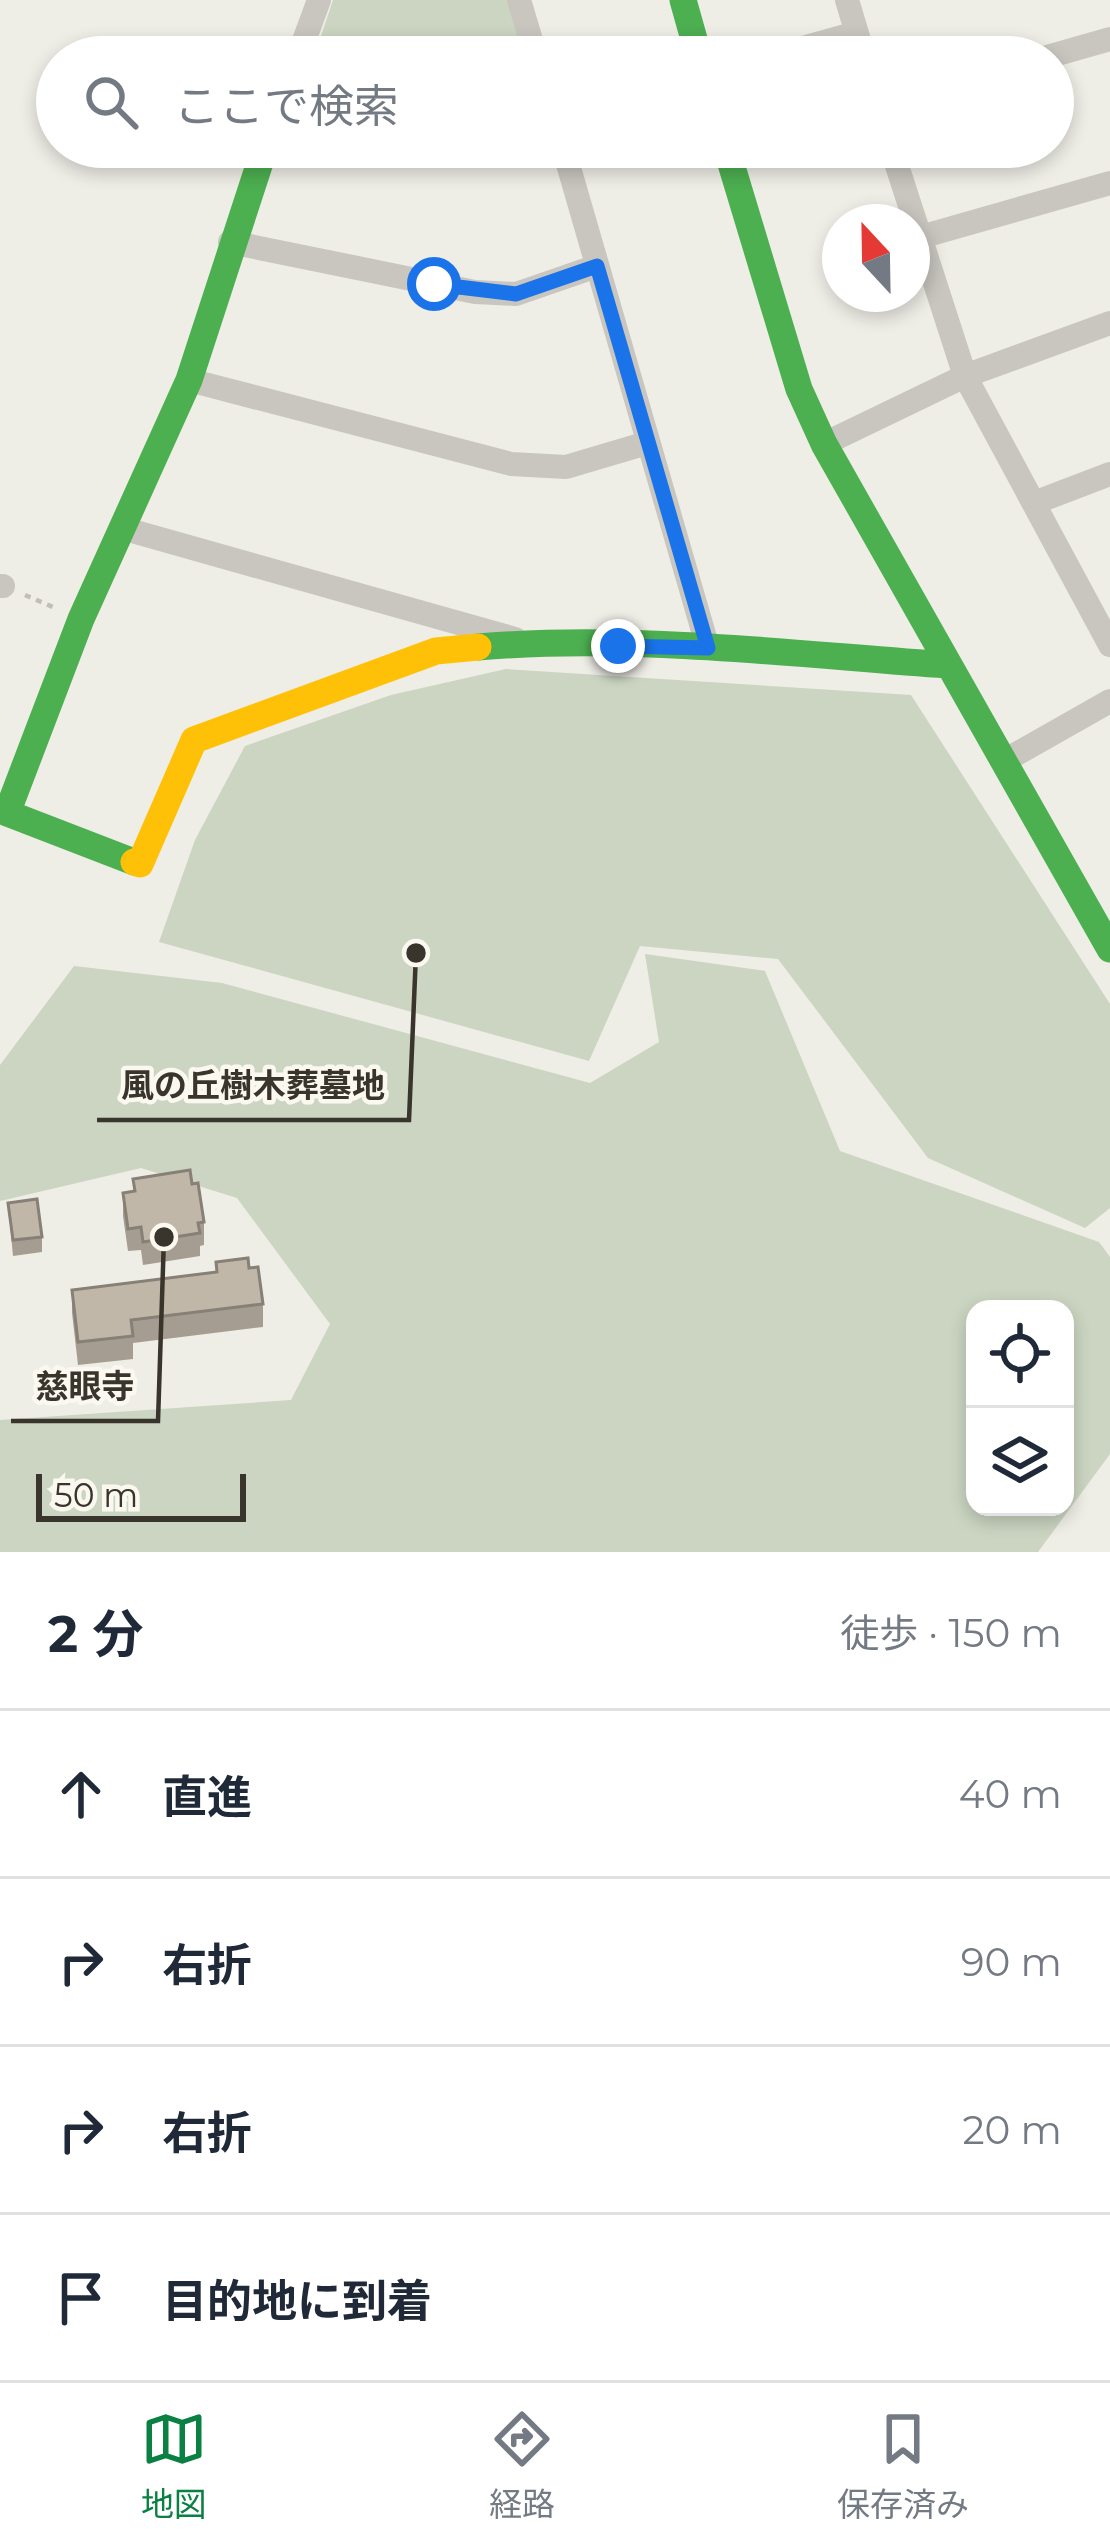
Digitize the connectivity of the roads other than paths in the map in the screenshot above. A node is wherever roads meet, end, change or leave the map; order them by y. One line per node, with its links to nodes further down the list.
1 (319, 0): 5 (street)
2 (519, 0): 6 (street)
3 (683, 0): 7 (street)
4 (847, 0): 8 (street)
5 (306, 36)
6 (530, 36)
7 (693, 36)
8 (857, 36)
9 (1110, 39): 10 (street)
10 (1074, 49)
11 (257, 168): 18 (street)
12 (568, 168): 19 (street)
13 (732, 168): 25 (street)
14 (897, 168): 16 (street)
15 (1110, 183): 17 (street)
16 (907, 204)
17 (930, 234)
18 (230, 242): 19 (street); 23 (street)
19 (597, 266): 24 (street)
20 (930, 275): 22 (street)
21 (1110, 323): 22 (street)
22 (965, 376): 25 (street); 27 (street)
23 (188, 380): 24 (street); 28 (street)
24 (647, 443): 31 (street)
25 (824, 444): 32 (street)
26 (1110, 474): 27 (street)
27 (1034, 503): 30 (street)
28 (125, 530): 29 (street); 29 (street)
29 (529, 643): 31 (street)
30 (1110, 645)
31 (708, 648): 32 (street)
32 (947, 665): 34 (street)
33 (1110, 701): 34 (street)
34 (1004, 761): 35 (street)
35 (1110, 949)

